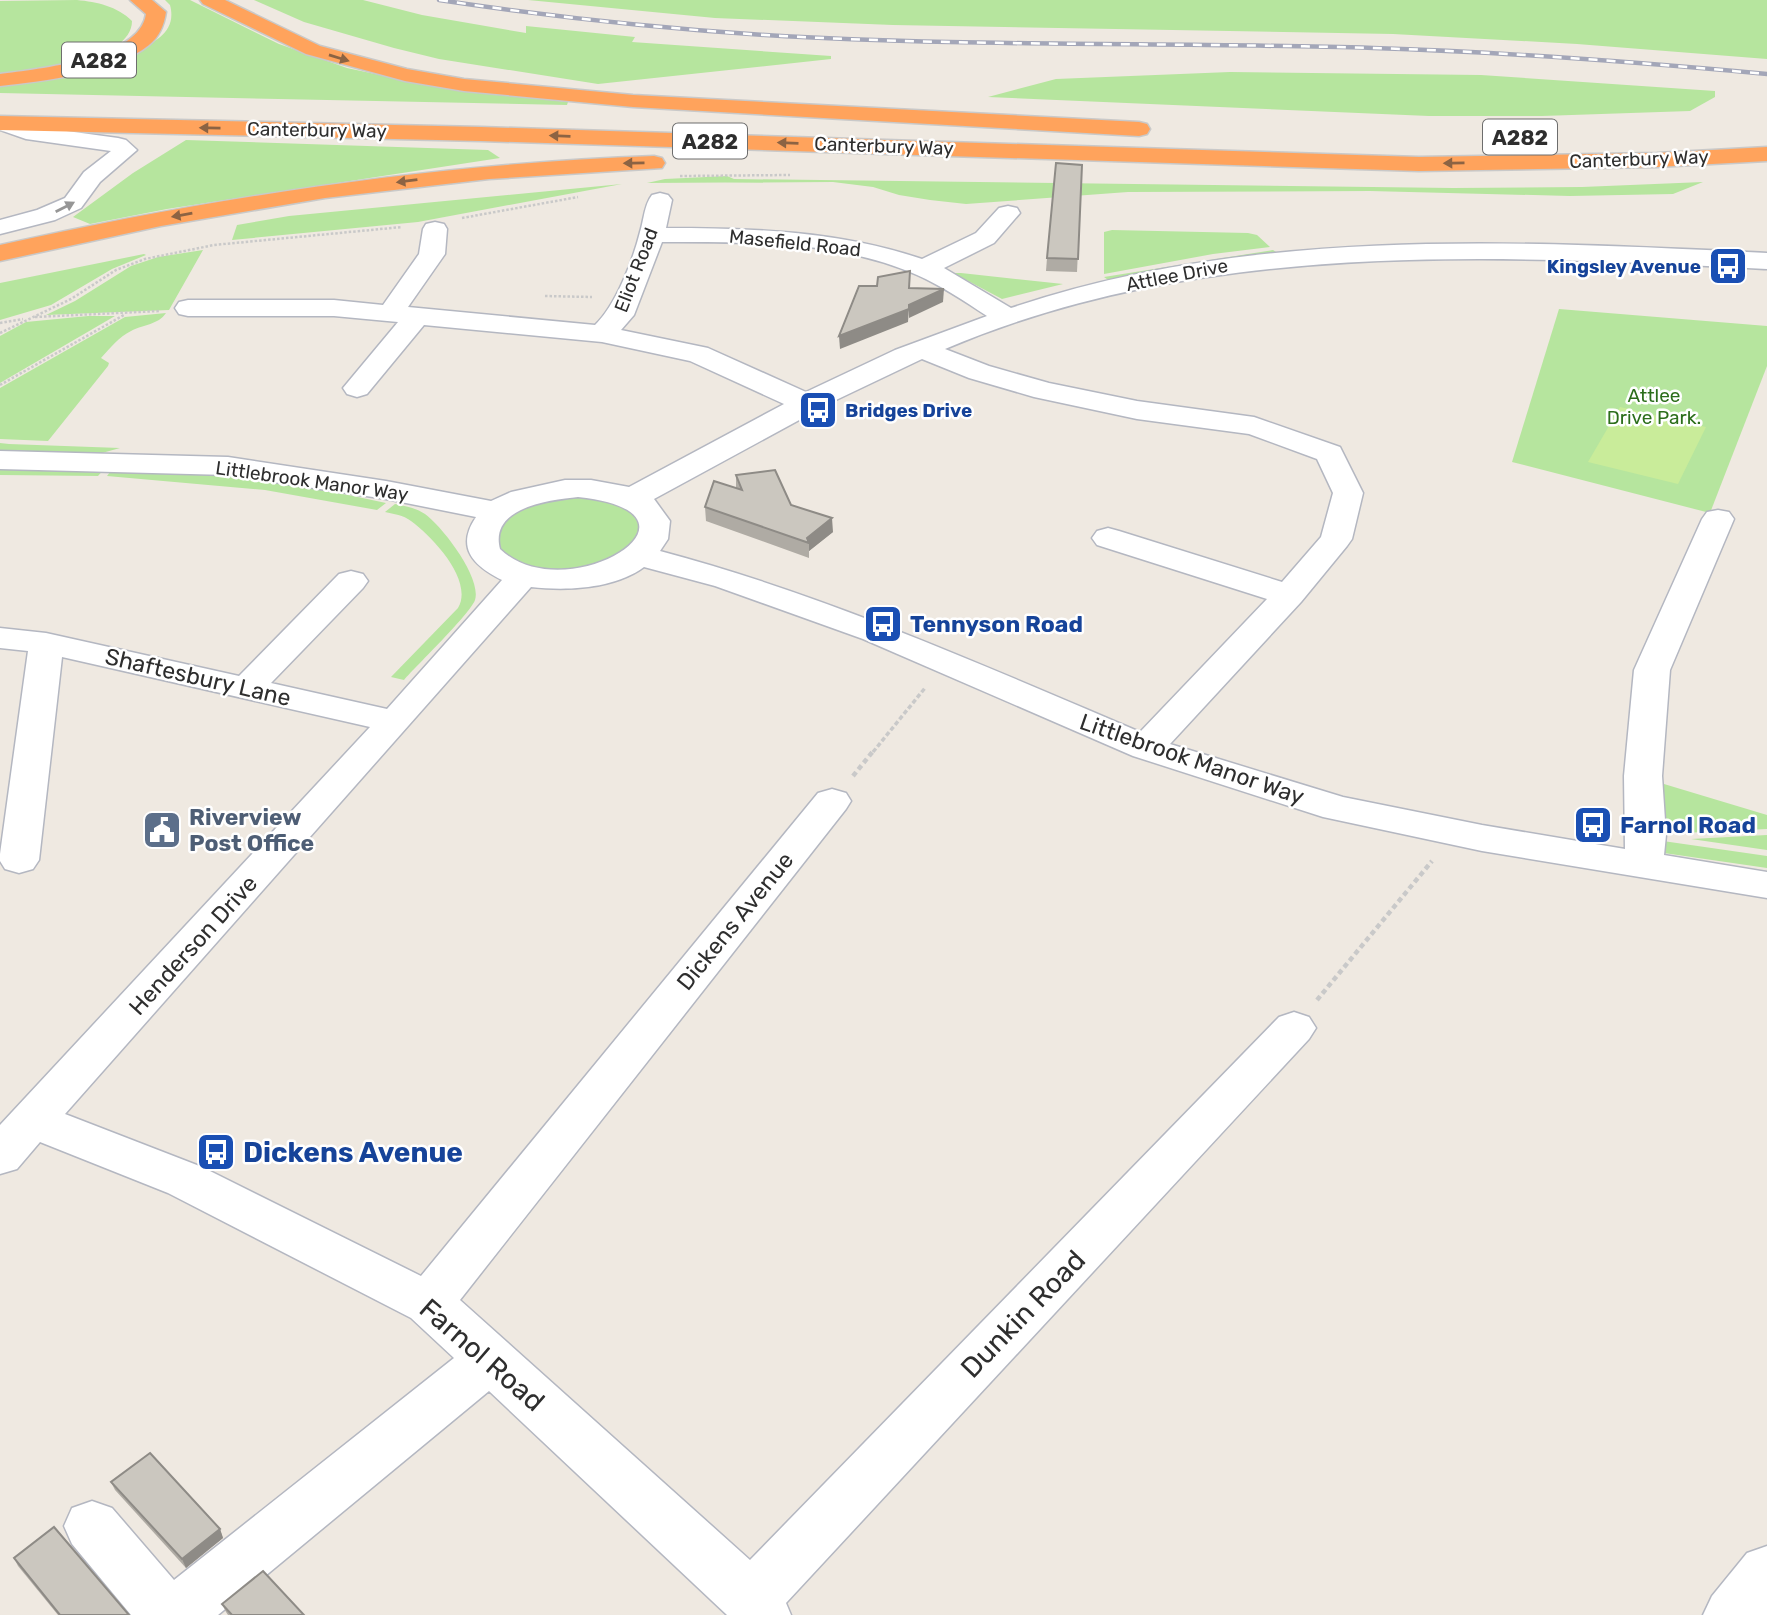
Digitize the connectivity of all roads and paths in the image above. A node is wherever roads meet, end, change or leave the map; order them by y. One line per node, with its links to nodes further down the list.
1 (140, 0): 3 (highway, A282)
2 (210, 0): 4 (highway, Canterbury Way / A282, one-way to 4)
3 (0, 80)
4 (543, 114)
5 (1, 123): 7 (highway, Canterbury Way / A282, one-way to 5); 15 (street, one-way to 5)
6 (1767, 154): 7 (highway, Canterbury Way / A282, one-way to 7)
7 (1419, 164): 18 (highway, A282, one-way to 18)
8 (802, 175): 9 (path)
9 (677, 176)
10 (589, 195): 13 (path)
11 (660, 200): 17 (street, Eliot Road)
12 (1008, 213): 20 (street)
13 (460, 218)
14 (406, 226): 25 (path)
15 (0, 227)
16 (435, 229): 23 (street)
17 (652, 235): 20 (street, Masefield Road); 28 (street, Eliot Road)
18 (0, 253)
19 (1767, 261): 24 (street, Attlee Drive)
20 (924, 268): 24 (street, Masefield Road)
21 (188, 308): 22 (path); 23 (street)
22 (127, 313): 25 (path); 30 (path)
23 (405, 314): 28 (street); 31 (street)
24 (1007, 317): 29 (street, Attlee Drive)
25 (29, 318): 26 (path); 27 (path)
26 (0, 324)
27 (0, 333)
28 (602, 334): 32 (street)
29 (922, 349): 32 (street, Attlee Drive); 41 (street)
30 (0, 385)
31 (357, 388)
32 (808, 404): 34 (street, Attlee Drive)
33 (0, 460): 35 (street, Littlebrook Manor Way)
34 (632, 498): 35 (street); 38 (street)
35 (497, 512): 39 (street)
36 (1717, 519): 51 (street)
37 (1108, 538): 41 (street)
38 (640, 556): 39 (street); 44 (street, Littlebrook Manor Way)
39 (524, 575): 46 (street, Henderson Drive)
40 (351, 581): 45 (street)
41 (1289, 595): 47 (street)
42 (0, 638): 43 (street, Shaftesbury Lane)
43 (46, 643): 45 (street, Shaftesbury Lane); 50 (street)
44 (946, 663): 47 (street, Littlebrook Manor Way); 48 (path)
45 (247, 688): 46 (street, Shaftesbury Lane)
46 (395, 722): 54 (street, Henderson Drive)
47 (1146, 748): 49 (street, Littlebrook Manor Way)
48 (832, 801): 56 (street, Dickens Avenue)
49 (1456, 832): 51 (street, Littlebrook Manor Way); 53 (path)
50 (19, 860)
51 (1643, 865): 52 (street, Littlebrook Manor Way)
52 (1767, 885)
53 (1294, 1028): 60 (street, Dunkin Road)
54 (34, 1121): 55 (street, Henderson Drive); 56 (street, Farnol Road)
55 (0, 1156)
56 (429, 1303): 57 (street, Farnol Road)
57 (490, 1359): 60 (street, Farnol Road); 62 (street)
58 (92, 1526): 61 (street)
59 (1767, 1572): 63 (street)
60 (756, 1607)
61 (167, 1615)
62 (174, 1615)
63 (1732, 1615)

